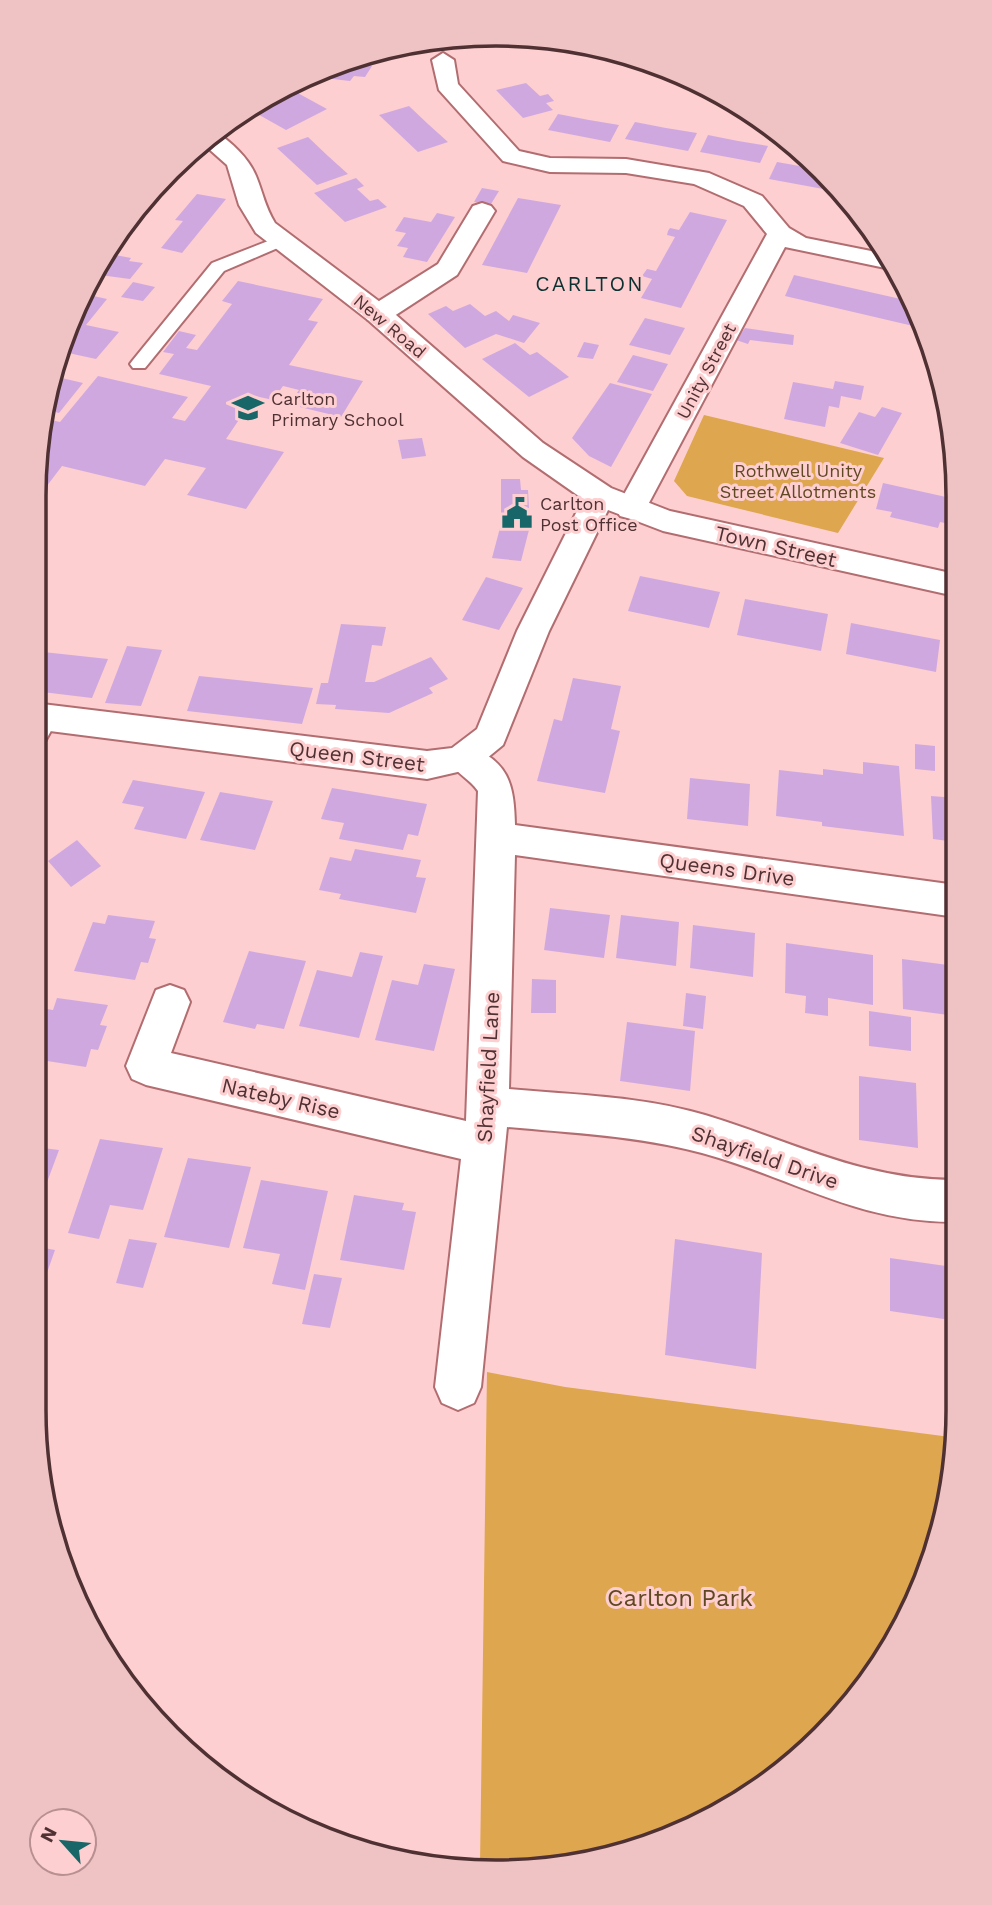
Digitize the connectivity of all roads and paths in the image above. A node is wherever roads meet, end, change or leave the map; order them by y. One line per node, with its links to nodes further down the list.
1 (443, 60): 4 (street)
2 (216, 143): 5 (street, New Road)
3 (482, 211): 7 (street)
4 (780, 233): 6 (street); 10 (street, Unity Street)
5 (281, 241): 7 (street, New Road); 8 (lane)
6 (880, 261)
7 (378, 314): 9 (street, New Road)
8 (139, 364)
9 (600, 495): 10 (street, Town Street); 13 (street, Queen Street)
10 (631, 509): 11 (street, Town Street)
11 (946, 583)
12 (46, 726): 13 (street, Queen Street)
13 (465, 758): 14 (street, Shayfield Lane)
14 (497, 838): 15 (street, Queens Drive); 17 (street, Shayfield Lane)
15 (946, 900)
16 (170, 1002): 17 (street, Nateby Rise)
17 (486, 1126): 18 (street, Shayfield Drive); 19 (street, Shayfield Lane)
18 (946, 1200)
19 (458, 1387)

